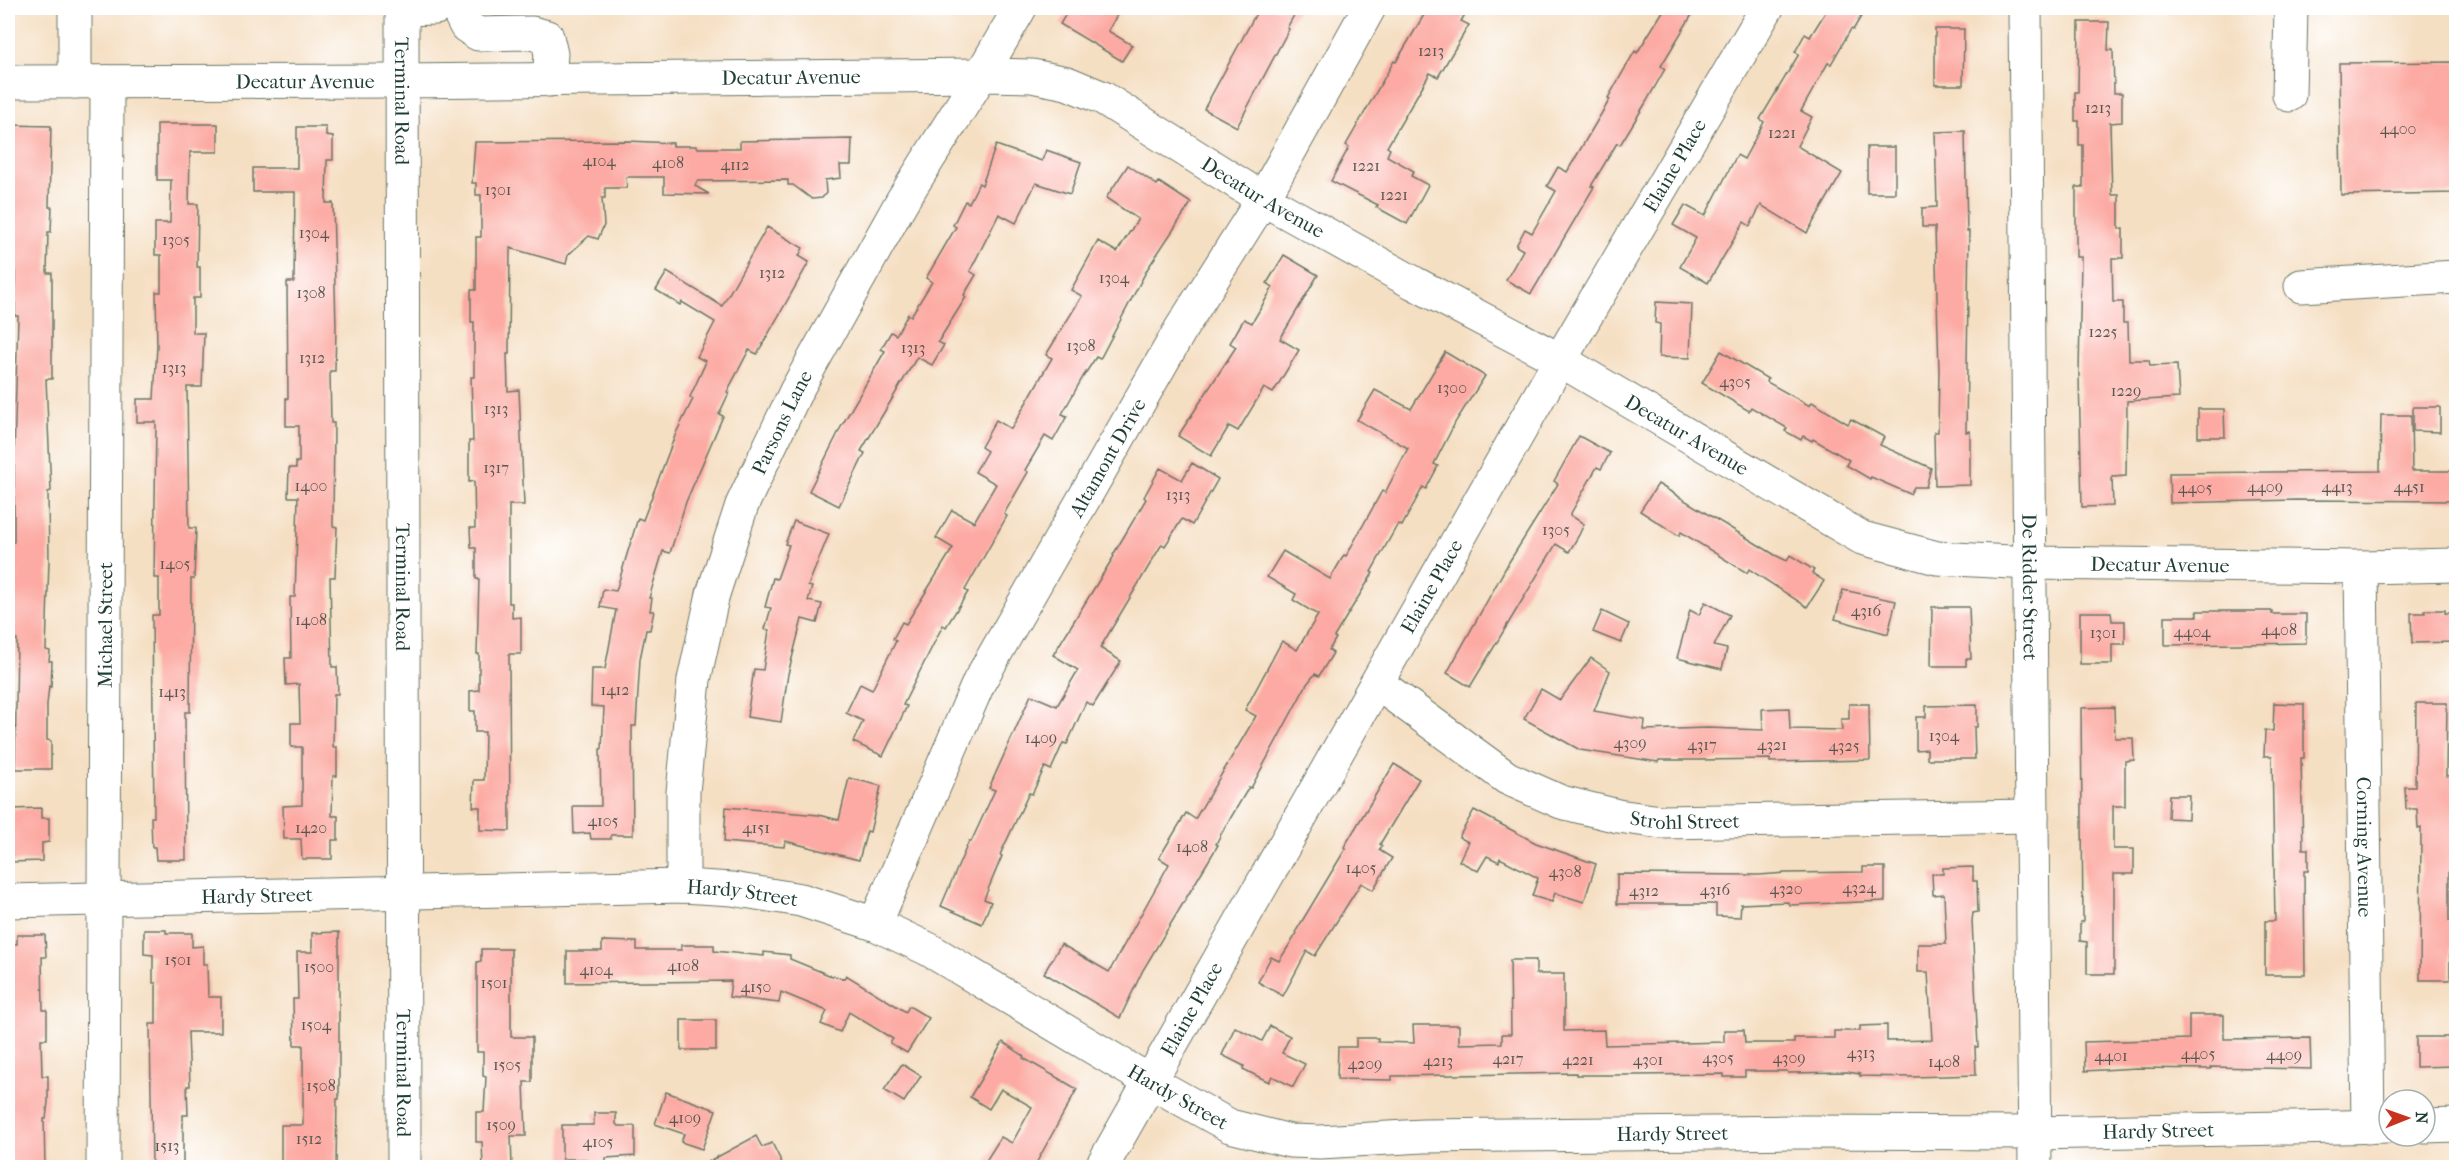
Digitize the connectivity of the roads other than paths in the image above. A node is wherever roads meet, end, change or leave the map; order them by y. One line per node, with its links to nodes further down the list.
1 (75, 8): 14 (street)
2 (402, 8): 3 (street); 12 (street, Terminal Road)
3 (436, 8)
4 (457, 8): 11 (street)
5 (1020, 8): 10 (street, Parsons Lane)
6 (1369, 8): 17 (street, Altamont Drive)
7 (1767, 8): 20 (street, Elaine Place)
8 (2025, 8): 21 (street, De Ridder Street)
9 (2291, 8): 16 (street)
10 (981, 75): 11 (street, Decatur Avenue); 17 (street, Decatur Avenue); 26 (street, Parsons Lane)
11 (549, 80): 12 (street, Decatur Avenue)
12 (401, 81): 15 (street, Decatur Avenue); 27 (street, Terminal Road)
13 (8, 82): 14 (street, Decatur Avenue)
14 (75, 82): 15 (street, Decatur Avenue)
15 (107, 82): 28 (street, Michael Street)
16 (2289, 95)
17 (1263, 199): 20 (street, Decatur Avenue); 30 (street, Altamont Drive)
18 (2457, 277): 19 (street)
19 (2301, 286)
20 (1560, 360): 21 (street, Decatur Avenue); 24 (street, Elaine Place)
21 (2029, 563): 23 (street, Decatur Avenue); 25 (street, De Ridder Street)
22 (2457, 565): 23 (street, Decatur Avenue)
23 (2361, 567): 32 (street, Corning Avenue)
24 (1377, 683): 25 (street, Strohl Street); 31 (street, Elaine Place)
25 (2032, 816): 36 (street, De Ridder Street)
26 (683, 886): 27 (street, Hardy Street); 30 (street, Hardy Street)
27 (402, 892): 28 (street, Hardy Street); 38 (street, Terminal Road)
28 (104, 899): 29 (street, Hardy Street); 37 (street, Michael Street)
29 (8, 901)
30 (875, 924): 31 (street, Hardy Street)
31 (1151, 1082): 36 (street, Hardy Street); 39 (street, Elaine Place)
32 (2378, 1088)
33 (2457, 1125): 34 (street)
34 (2437, 1126)
35 (2377, 1127): 36 (street, Hardy Street)
36 (2034, 1133): 40 (street, De Ridder Street)
37 (103, 1167)
38 (404, 1167)
39 (1101, 1167)
40 (2035, 1167)

